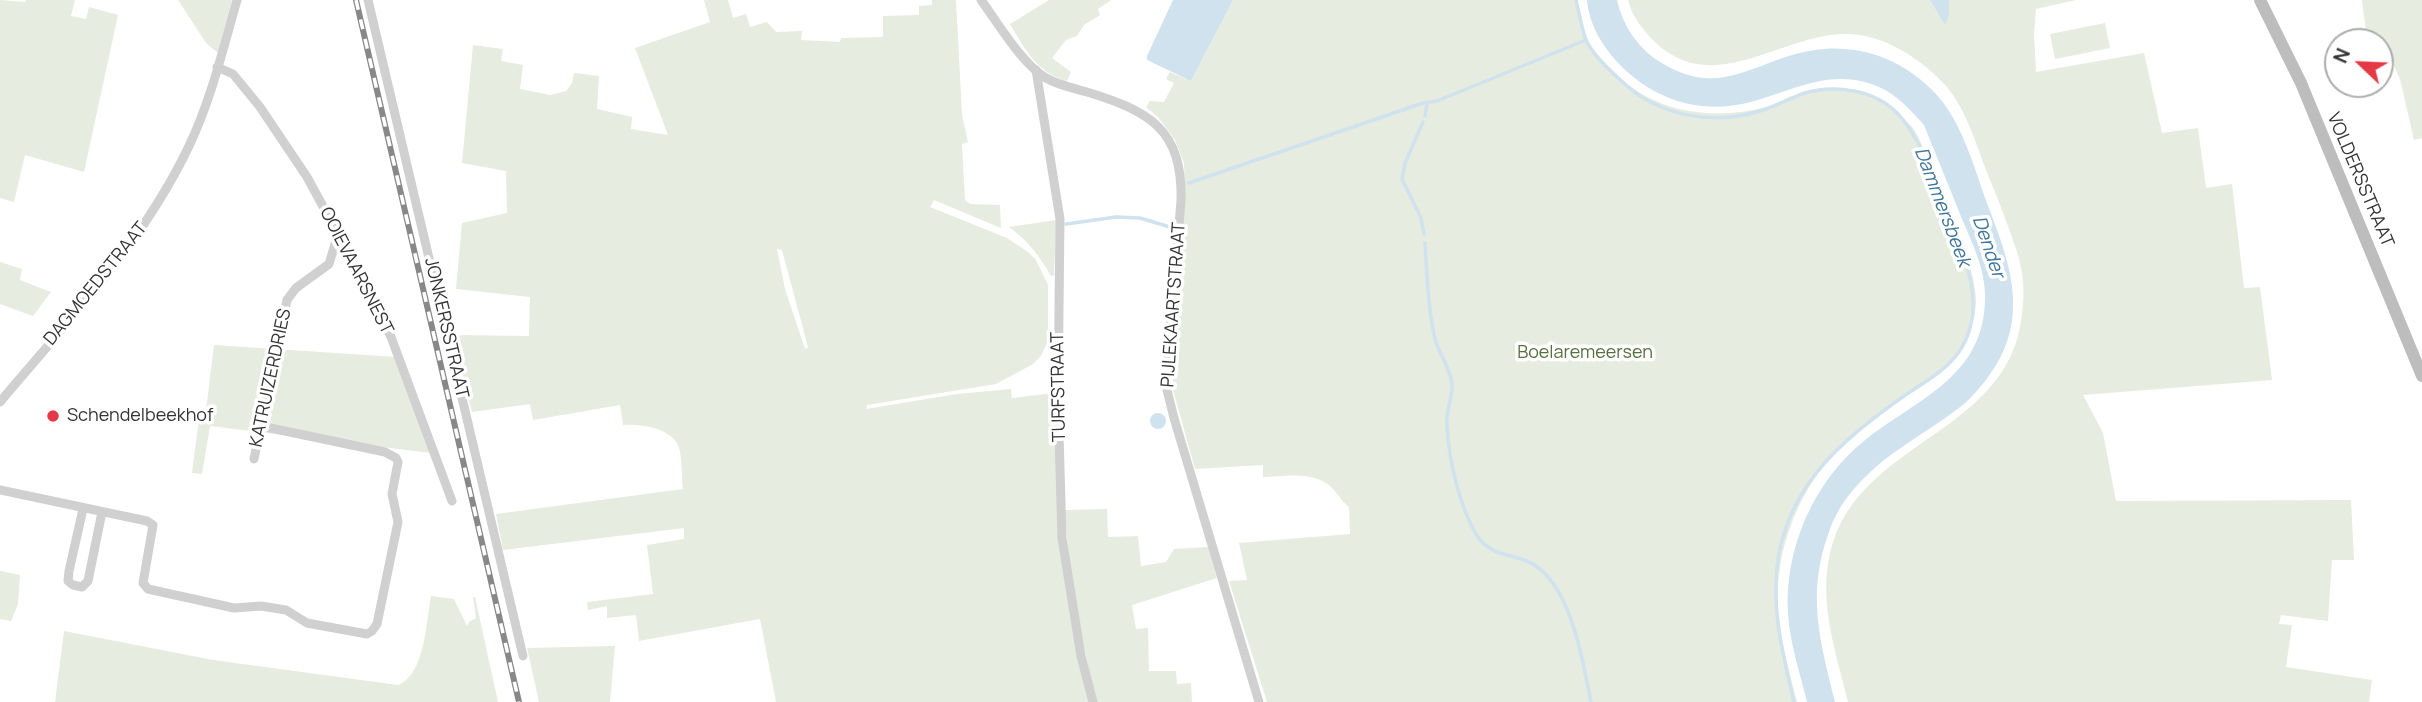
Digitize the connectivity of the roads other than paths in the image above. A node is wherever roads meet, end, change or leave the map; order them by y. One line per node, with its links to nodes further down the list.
1 (237, 0): 5 (street, DAGMOEDSTRAAT)
2 (368, 0): 16 (street, JONKERSSTRAAT)
3 (981, 0): 6 (street, PIJLEKAARTSTRAAT)
4 (2260, 0): 8 (street, VOLDERSSTRAAT)
5 (217, 67): 7 (street, OOIEVAARSNEST); 9 (street, DAGMOEDSTRAAT)
6 (1036, 70): 17 (street, TURFSTRAAT); 18 (street, PIJLEKAARTSTRAAT)
7 (338, 234): 10 (street, KATRUIZERDRIES); 13 (street, OOIEVAARSNEST)
8 (2422, 376)
9 (0, 402)
10 (261, 426): 11 (street, KATRUIZERDRIES); 15 (street)
11 (254, 458)
12 (0, 490): 14 (street)
13 (452, 501)
14 (83, 509): 15 (street); 15 (street)
15 (102, 512)
16 (523, 656)
17 (1093, 702)
18 (1259, 702)

